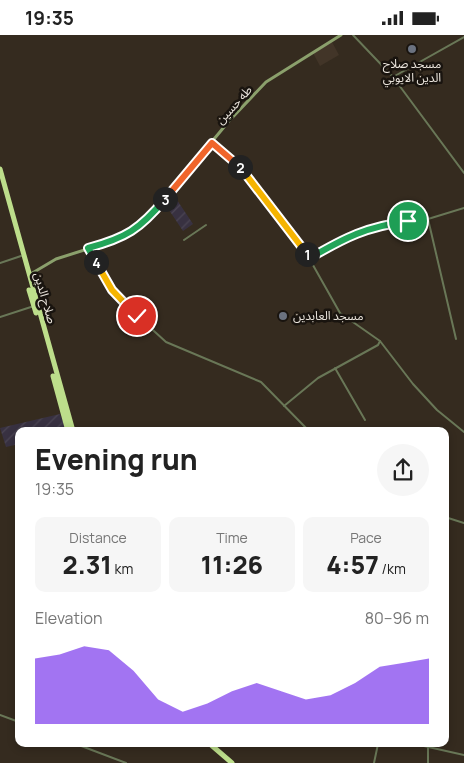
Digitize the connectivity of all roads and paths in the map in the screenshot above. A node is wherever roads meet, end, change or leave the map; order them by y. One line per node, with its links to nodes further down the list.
1 (341, 35): 5 (street, طه حسين)
2 (353, 35): 4 (street)
3 (464, 37): 4 (street)
4 (393, 77): 7 (street)
5 (212, 143): 14 (street, طه حسين); 16 (street)
6 (0, 169): 12 (highway, صلاح الدين)
7 (464, 173)
8 (0, 178): 12 (highway, صلاح الدين)
9 (464, 208): 10 (street)
10 (428, 219): 16 (street); 21 (street)
11 (206, 225): 13 (street)
12 (15, 229): 15 (highway, صلاح الدين); 18 (highway, صلاح الدين)
13 (184, 240)
14 (88, 248): 18 (street, طه حسين); 25 (street)
15 (21, 257): 17 (street); 19 (highway, صلاح الدين)
16 (310, 258): 22 (street)
17 (0, 263)
18 (28, 276): 23 (highway, صلاح الدين)
19 (34, 306): 20 (street); 23 (highway, صلاح الدين)
20 (0, 317)
21 (456, 339)
22 (380, 341): 24 (street); 30 (street)
23 (46, 345): 27 (highway, صلاح الدين); 28 (highway, صلاح الدين)
24 (335, 368): 25 (street); 26 (street)
25 (284, 406): 29 (street)
26 (365, 420)
27 (67, 427)
28 (72, 427)
29 (305, 427)
30 (464, 432)
31 (449, 518): 32 (street)
32 (464, 523)
33 (0, 715): 34 (street)
34 (15, 721)
35 (213, 747): 43 (highway)
36 (218, 747): 44 (highway)
37 (377, 747): 45 (street)
38 (424, 747): 40 (street)
39 (85, 748): 42 (street)
40 (427, 748): 41 (street); 46 (street)
41 (464, 755)
42 (126, 763)
43 (232, 763)
44 (237, 763)
45 (374, 763)
46 (428, 763)

